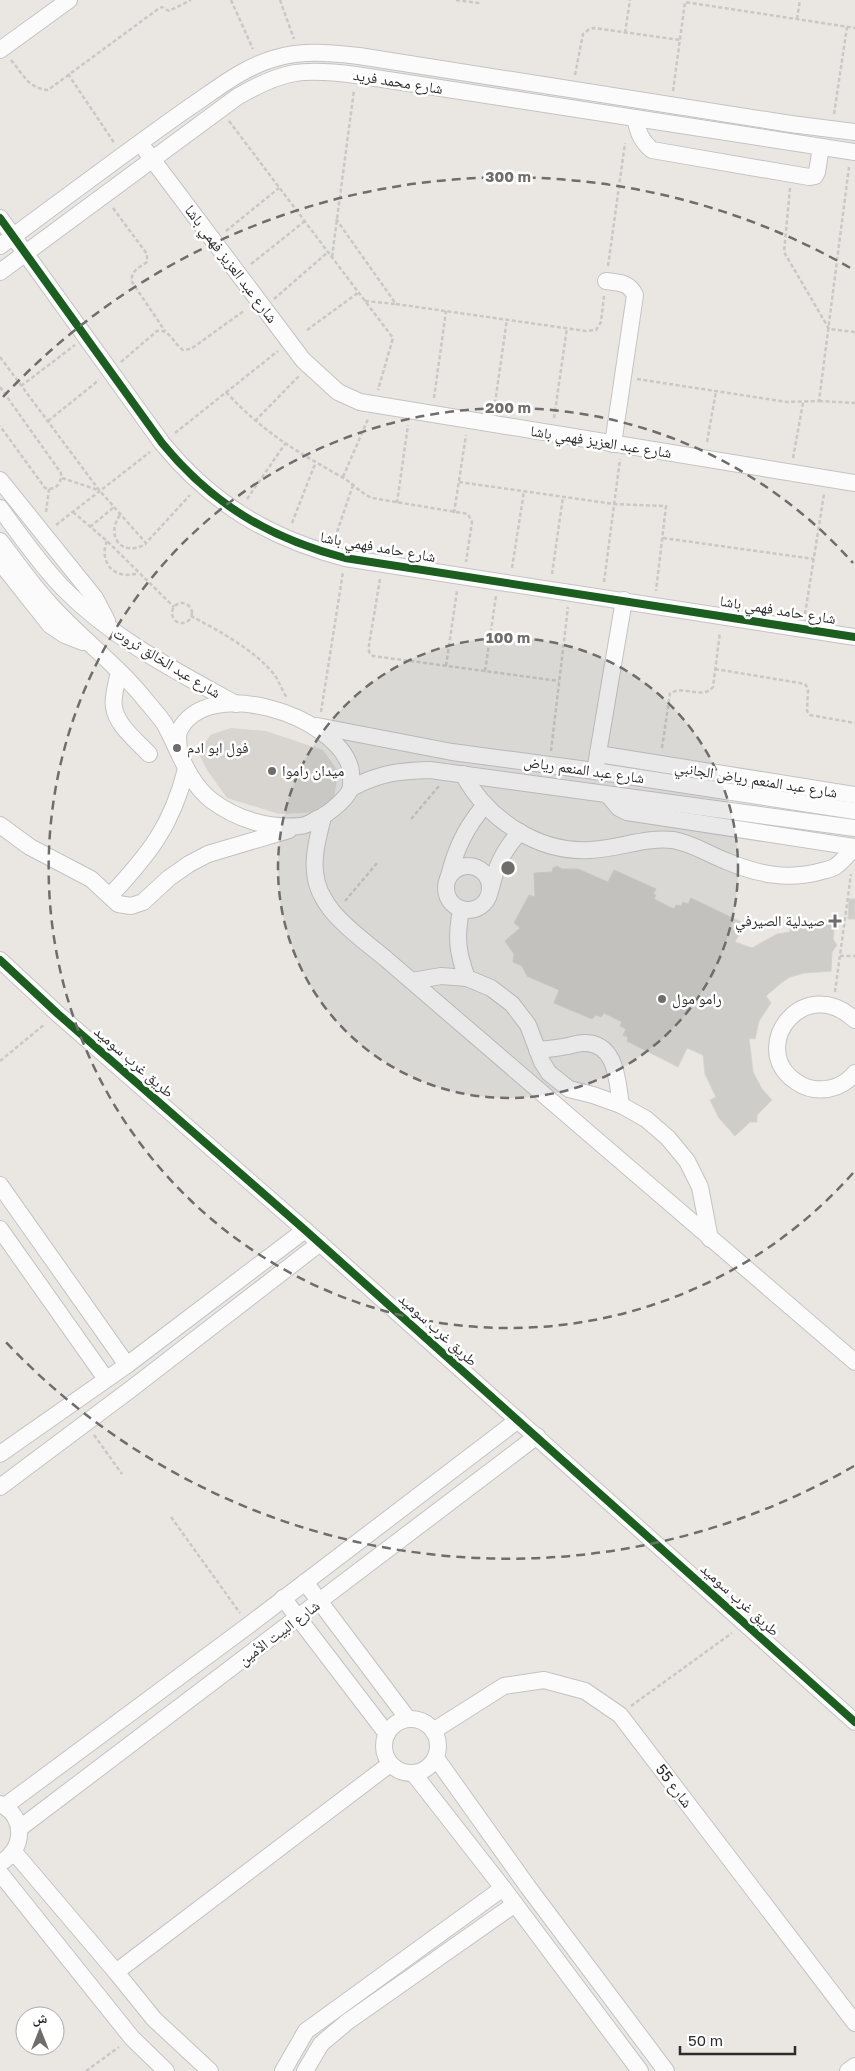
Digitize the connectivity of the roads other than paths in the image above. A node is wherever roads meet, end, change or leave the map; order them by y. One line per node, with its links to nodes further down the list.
1 (70, 0): 2 (street)
2 (1, 49)
3 (632, 118): 6 (street, شارع محمد فريد); 6 (street); 8 (street, شارع محمد فريد)
4 (855, 132): 5 (street, شارع محمد فريد)
5 (139, 143): 8 (street, شارع عبد العزيز فهمي باشا); 10 (street, شارع محمد فريد)
6 (821, 147): 7 (street, شارع محمد فريد)
7 (853, 151)
8 (152, 158): 12 (street, شارع محمد فريد); 15 (street, شارع عبد العزيز فهمي باشا)
9 (0, 218): 10 (street, شارع حامد فهمي باشا)
10 (14, 236): 11 (street, شارع محمد فريد); 12 (street, شارع حامد فهمي باشا)
11 (0, 246)
12 (26, 253): 13 (street, شارع محمد فريد); 21 (street, شارع حامد فهمي باشا)
13 (0, 272)
14 (606, 281): 15 (street)
15 (618, 445): 17 (street, شارع عبد العزيز فهمي باشا)
16 (0, 480): 22 (street)
17 (855, 483)
18 (0, 508): 22 (street, شارع عبد الخالق ثروت)
19 (0, 541): 24 (street, شارع عبد الخالق ثروت)
20 (0, 562): 24 (street)
21 (624, 600): 23 (street, شارع حامد فهمي باشا); 30 (street)
22 (111, 630): 26 (street, شارع عبد الخالق ثروت)
23 (855, 637)
24 (95, 649): 25 (street, شارع عبد الخالق ثروت)
25 (119, 672): 28 (street, شارع عبد الخالق ثروت); 29 (street)
26 (236, 704): 27 (street); 28 (street)
27 (316, 726): 32 (street, شارع عبد المنعم رياض); 34 (street)
28 (180, 753): 31 (street)
29 (149, 754)
30 (598, 754): 32 (street); 36 (street, شارع عبد المنعم رياض الجانبي)
31 (186, 769): 42 (street); 48 (street)
32 (595, 771): 35 (street); 36 (street, شارع عبد المنعم رياض)
33 (457, 773): 34 (street, شارع عبد المنعم رياض); 35 (street, شارع عبد المنعم رياض); 37 (street)
34 (351, 788): 39 (street)
35 (600, 793): 38 (street, شارع عبد المنعم رياض); 40 (street)
36 (851, 802)
37 (485, 805): 44 (street); 46 (street)
38 (691, 805): 40 (street); 43 (street, شارع عبد المنعم رياض)
39 (322, 817): 42 (street); 52 (street)
40 (690, 822): 45 (street)
41 (0, 825): 48 (street)
42 (301, 826): 48 (street)
43 (855, 828)
44 (520, 832): 45 (street); 47 (street)
45 (855, 847)
46 (449, 876): 47 (street); 49 (street)
47 (491, 888): 49 (street)
48 (110, 896)
49 (461, 910): 51 (street)
50 (0, 960): 61 (street, طريق غرب سوميد)
51 (467, 978): 52 (street); 54 (street)
52 (412, 981): 57 (street)
53 (855, 1020): 56 (street)
54 (537, 1050): 55 (street); 58 (street)
55 (549, 1073): 57 (street); 58 (street)
56 (853, 1079)
57 (534, 1087): 62 (street)
58 (621, 1105): 62 (street)
59 (0, 1186): 65 (street)
60 (0, 1229): 65 (street)
61 (305, 1230): 63 (street, طريق غرب سوميد); 65 (street)
62 (710, 1239): 64 (street)
63 (320, 1243): 66 (street); 67 (street, طريق غرب سوميد)
64 (855, 1362)
65 (117, 1372): 66 (street); 69 (street)
66 (131, 1389): 70 (street)
67 (518, 1420): 68 (street, طريق غرب سوميد); 71 (street, شارع البيت الأمين)
68 (537, 1436): 73 (street, شارع البيت الأمين); 76 (street, طريق غرب سوميد)
69 (0, 1454)
70 (0, 1487)
71 (305, 1582): 72 (street, شارع البيت الأمين); 73 (street)
72 (283, 1598): 74 (street); 82 (street, شارع البيت الأمين)
73 (321, 1601): 74 (street, شارع البيت الأمين); 75 (street)
74 (298, 1619): 78 (street); 83 (street, شارع البيت الأمين)
75 (408, 1719): 77 (street); 78 (street)
76 (855, 1722)
77 (433, 1730): 79 (street); 90 (street, شارع 55)
78 (387, 1734): 80 (street)
79 (436, 1758): 81 (street); 87 (street)
80 (390, 1764): 81 (street); 89 (street)
81 (414, 1774): 88 (street)
82 (3, 1805): 83 (street)
83 (20, 1828): 84 (street)
84 (14, 1852): 85 (street); 89 (street)
85 (0, 1863)
86 (0, 1873): 92 (street)
87 (528, 1887): 88 (street); 97 (street)
88 (510, 1897): 94 (street); 95 (street); 96 (street)
89 (116, 1972): 93 (street)
90 (855, 2023)
91 (855, 2066): 98 (street)
92 (166, 2071)
93 (210, 2071)
94 (283, 2071)
95 (305, 2071)
96 (640, 2071)
97 (666, 2071)
98 (848, 2071)

